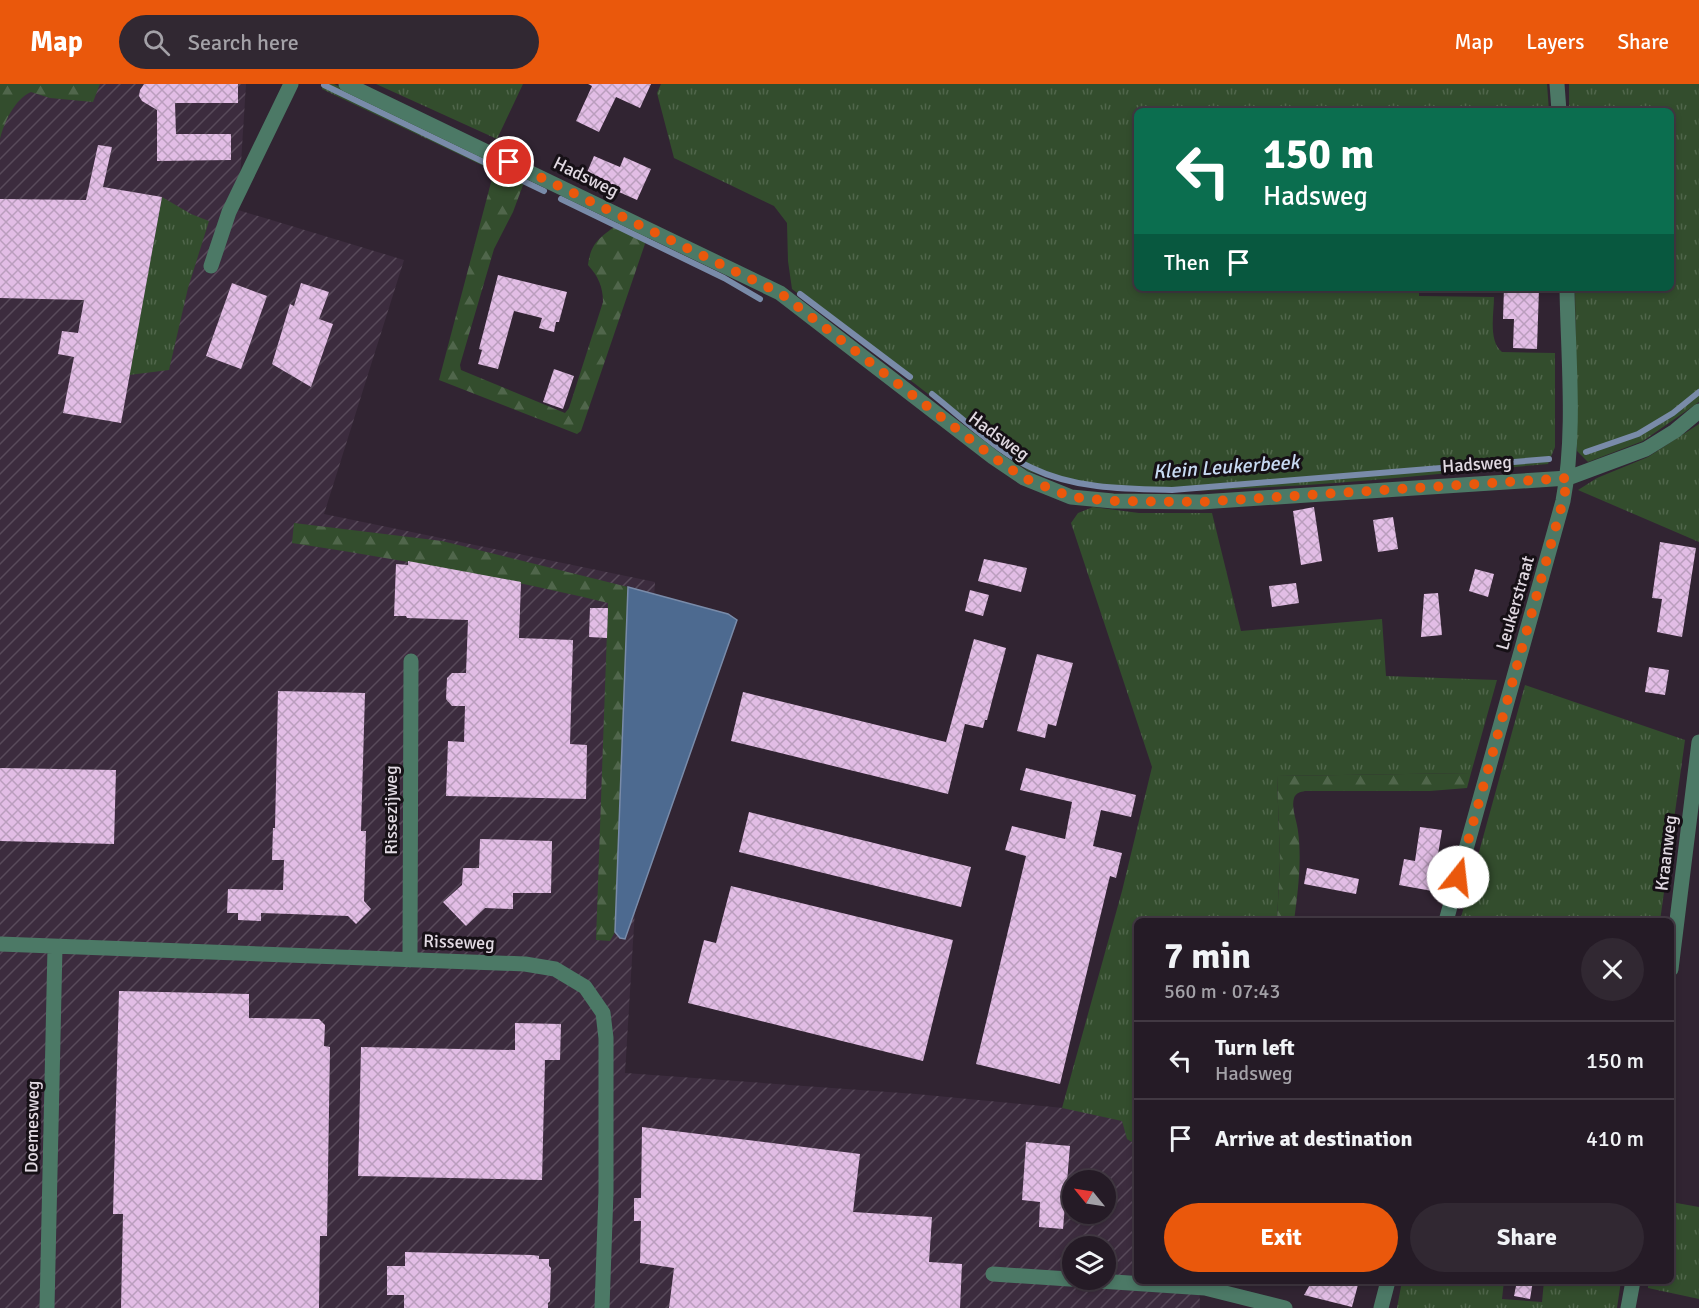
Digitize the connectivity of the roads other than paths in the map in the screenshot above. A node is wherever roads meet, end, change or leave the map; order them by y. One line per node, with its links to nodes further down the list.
1 (291, 84): 5 (street)
2 (346, 84): 8 (street, Hadsweg)
3 (1557, 84): 4 (street)
4 (1559, 108)
5 (211, 266)
6 (1567, 291): 8 (street, Leukerstraat)
7 (1699, 411): 8 (street, Hadsweg)
8 (1568, 478): 11 (street, Leukerstraat)
9 (411, 661): 15 (street, Rissezijweg)
10 (1699, 742): 13 (street, Kraanweg)
11 (1447, 918)
12 (0, 944): 14 (street, Risseweg)
13 (1674, 945)
14 (55, 947): 15 (street, Risseweg); 21 (street, Doemesweg)
15 (410, 960): 22 (street, Risseweg)
16 (993, 1274): 17 (street)
17 (1134, 1283)
18 (1144, 1284): 23 (street)
19 (1387, 1284): 24 (street)
20 (1632, 1284): 25 (street)
21 (47, 1308)
22 (602, 1308)
23 (1285, 1308)
24 (1381, 1308)
25 (1628, 1308)

